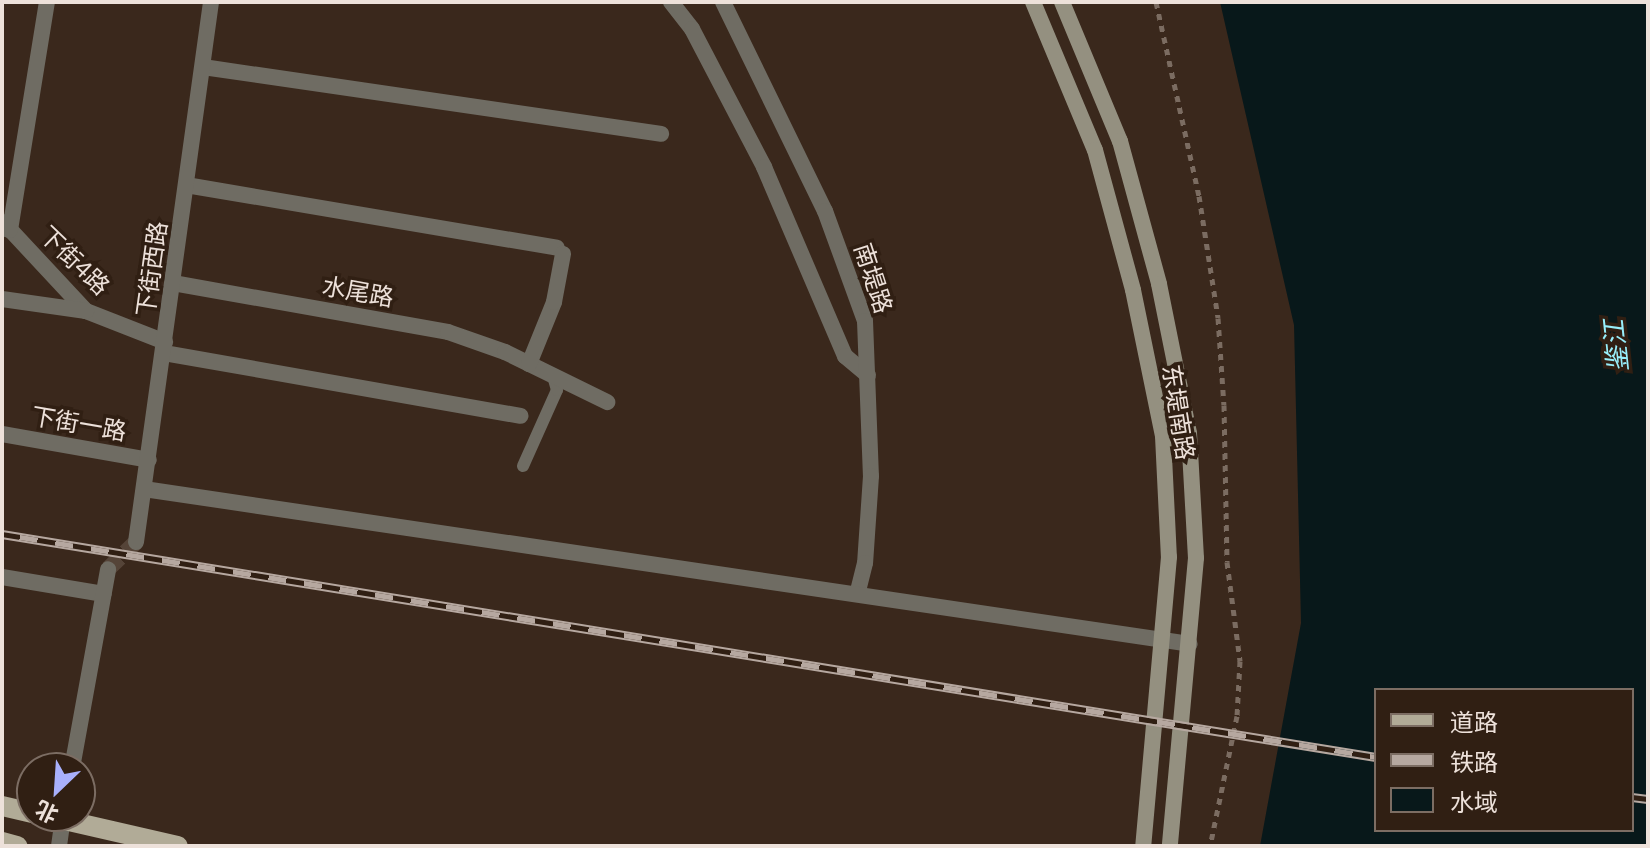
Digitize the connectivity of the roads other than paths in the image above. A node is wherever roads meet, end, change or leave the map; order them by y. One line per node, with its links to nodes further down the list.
1 (47, 2): 10 (street)
2 (211, 2): 7 (street, 下街西路)
3 (671, 2): 16 (street)
4 (723, 2): 16 (street, 南堤路)
5 (1033, 2): 29 (main road, 东堤南路)
6 (1062, 2): 30 (main road, 东堤南路)
7 (203, 67): 8 (street); 9 (street, 下街西路)
8 (661, 134)
9 (186, 185): 11 (street, 下街西路); 15 (street)
10 (5, 226): 13 (street, 下街4路)
11 (173, 283): 14 (street, 下街西路); 15 (street, 水尾路)
12 (2, 299): 13 (street)
13 (86, 311): 14 (street, 下街4路)
14 (165, 348): 19 (street, 下街4路); 21 (street, 下街西路)
15 (529, 364): 17 (street, 水尾路)
16 (868, 375): 28 (street, 南堤路)
17 (553, 376): 18 (street, 水尾路); 22 (lane)
18 (607, 402)
19 (520, 416)
20 (2, 434): 21 (street, 下街一路)
21 (149, 460): 23 (street, 下街西路)
22 (523, 466)
23 (144, 489): 24 (street, 下街西路); 28 (street)
24 (136, 542)
25 (108, 569): 27 (street)
26 (2, 577): 27 (street)
27 (104, 594): 31 (street)
28 (857, 594): 29 (street)
29 (1163, 641): 30 (street); 36 (main road, 东堤南路)
30 (1190, 644): 37 (main road, 东堤南路)
31 (75, 752)
32 (96, 826): 35 (main road)
33 (2, 842): 34 (main road)
34 (17, 846)
35 (178, 846)
36 (1143, 846)
37 (1170, 846)

